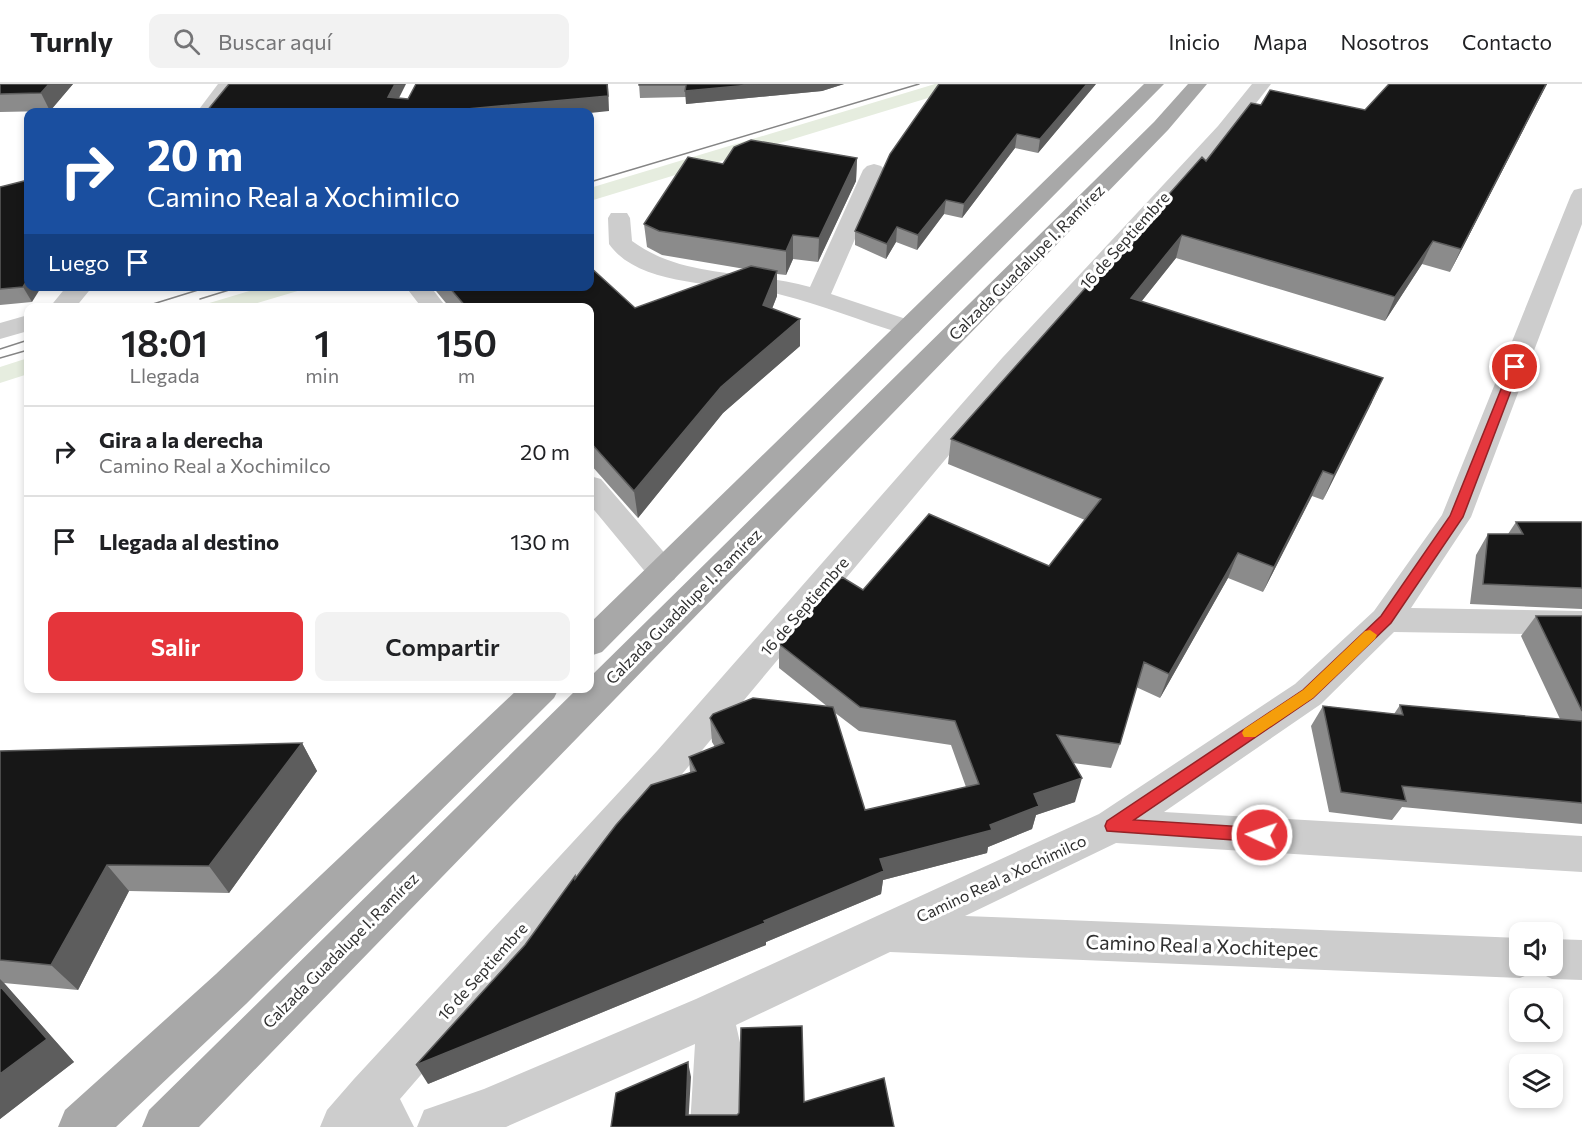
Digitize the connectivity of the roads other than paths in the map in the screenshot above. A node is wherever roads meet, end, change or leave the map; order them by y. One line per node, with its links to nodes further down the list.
1 (228, 84): 5 (street)
2 (1155, 84): 13 (main road)
3 (1198, 84): 30 (main road, Calzada Guadalupe I. Ramírez)
4 (1262, 84): 28 (street, 16 de Septiembre)
5 (209, 108)
6 (874, 170): 10 (street)
7 (1582, 195): 17 (street, Camino Real a Xochimilco)
8 (619, 218): 10 (street)
9 (421, 291): 11 (street)
10 (817, 298): 13 (street)
11 (431, 303)
12 (24, 324): 14 (street)
13 (909, 328): 16 (main road)
14 (0, 332)
15 (594, 491): 16 (street)
16 (663, 572): 19 (main road)
17 (1386, 620): 18 (street); 21 (street, Camino Real a Xochimilco)
18 (1582, 623)
19 (594, 639)
20 (537, 693): 29 (main road)
21 (1113, 826): 22 (street); 23 (street, Camino Real a Xochimilco)
22 (1582, 854)
23 (884, 932): 24 (street, Camino Real a Xochitepec); 27 (street, Camino Real a Xochimilco)
24 (1509, 958)
25 (1563, 959): 26 (street)
26 (1582, 960)
27 (712, 1014): 31 (street, Camino Real a Xochimilco); 32 (street)
28 (368, 1116)
29 (82, 1127)
30 (166, 1127)
31 (441, 1127)
32 (714, 1127)

